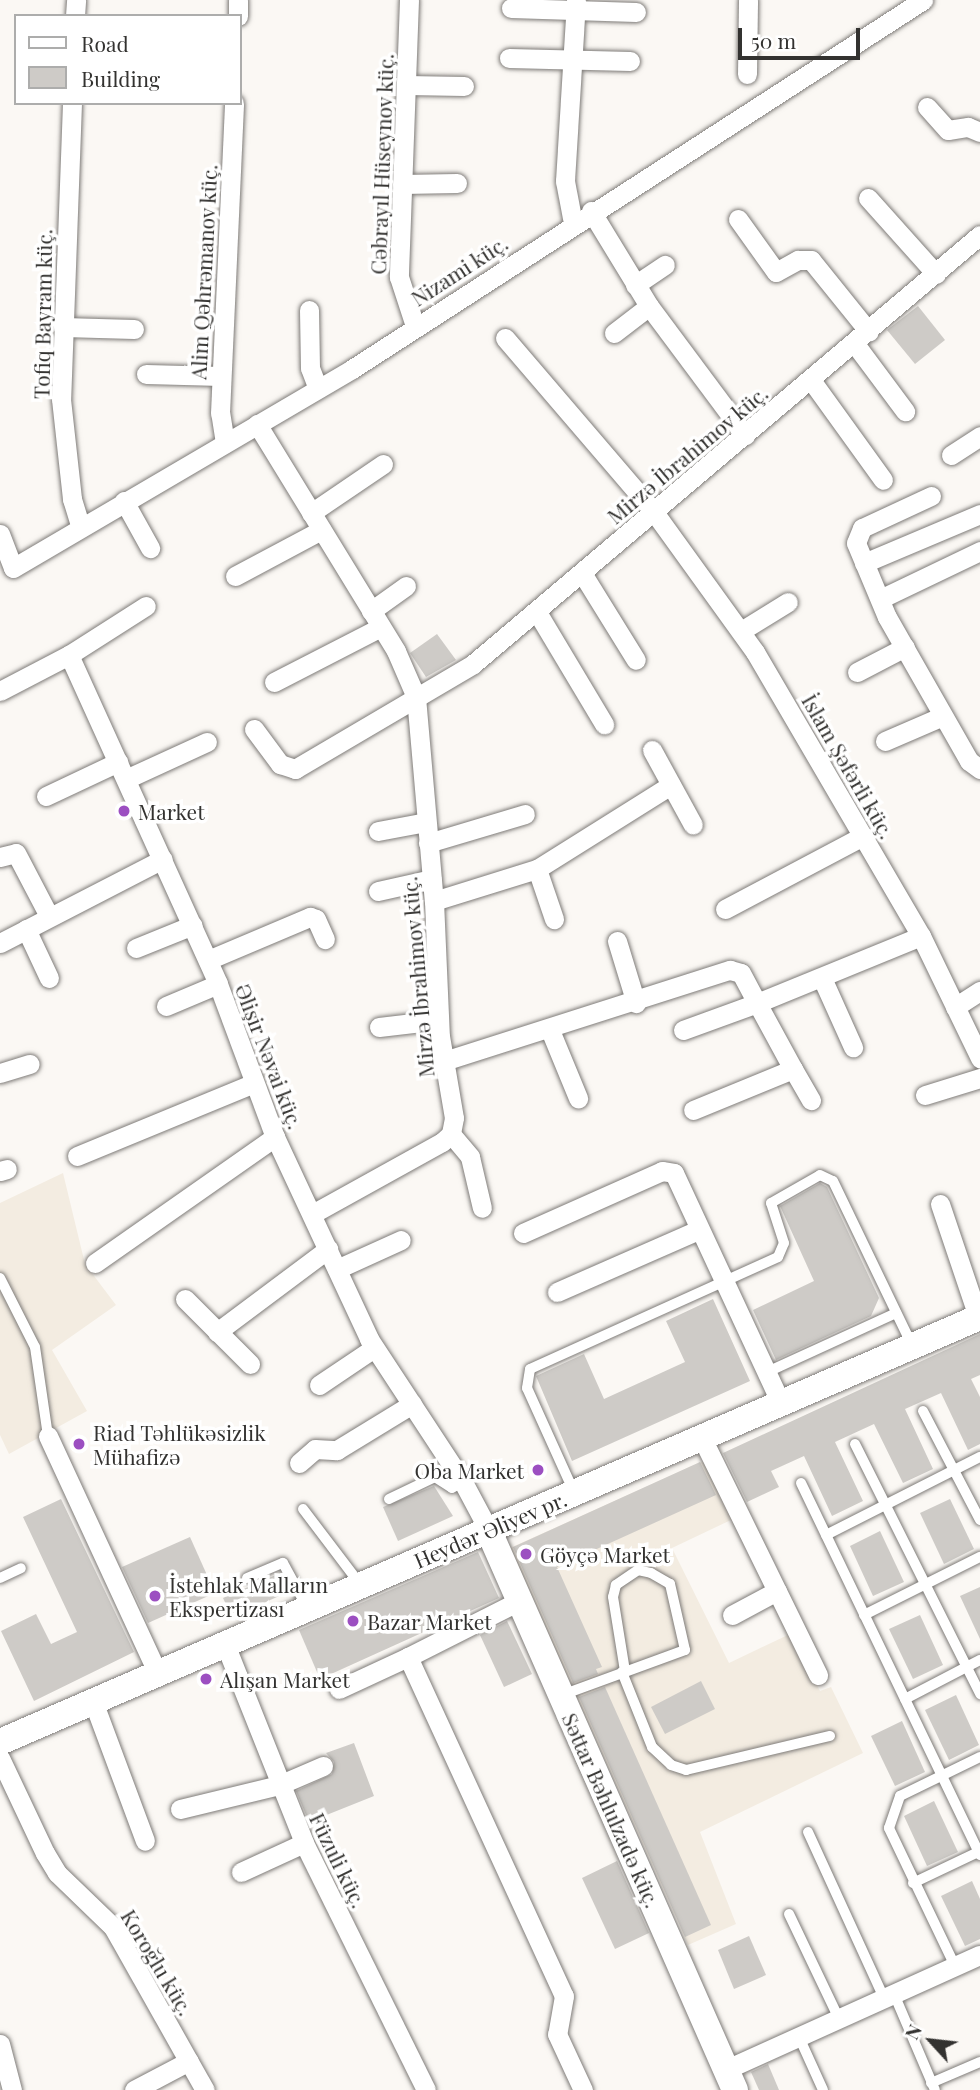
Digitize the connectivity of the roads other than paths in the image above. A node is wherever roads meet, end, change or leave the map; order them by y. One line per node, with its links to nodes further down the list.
1 (409, 0): 11 (street, Cəbrayıl Hüseynov küç.)
2 (748, 0): 10 (street)
3 (923, 0): 20 (street, Nizami küç.)
4 (576, 6): 5 (street); 6 (street); 7 (street)
5 (511, 8)
6 (636, 12)
7 (573, 57): 8 (street); 9 (street); 22 (street)
8 (509, 58)
9 (630, 61)
10 (747, 74)
11 (406, 85): 12 (street); 18 (street, Cəbrayıl Hüseynov küç.)
12 (464, 86)
13 (72, 105): 30 (street, Tofiq Bayram küç.)
14 (234, 105): 36 (street, Alim Qəhrəmanov küç.)
15 (927, 107): 16 (street)
16 (980, 132)
17 (457, 183): 18 (street)
18 (402, 184): 29 (street, Cəbrayıl Hüseynov küç.)
19 (867, 198): 25 (street)
20 (591, 211): 22 (street, Nizami küç.); 26 (street)
21 (738, 219): 34 (street)
22 (573, 223): 29 (street, Nizami küç.)
23 (980, 235): 25 (street, Mirzə İbrahimov küç.)
24 (665, 265): 26 (street)
25 (936, 274): 34 (street, Mirzə İbrahimov küç.)
26 (635, 285): 27 (street)
27 (649, 306): 32 (street); 41 (street)
28 (309, 310): 38 (street)
29 (415, 326): 38 (street, Nizami küç.)
30 (63, 327): 31 (street); 52 (street, Tofiq Bayram küç.)
31 (134, 329)
32 (614, 332)
33 (505, 338): 49 (street, İslam Şəfərli küç.)
34 (862, 338): 37 (street, Mirzə İbrahimov küç.); 39 (street)
35 (146, 374): 36 (street)
36 (222, 376): 43 (street, Alim Qəhrəmanov küç.)
37 (811, 380): 41 (street, Mirzə İbrahimov küç.); 46 (street)
38 (318, 389): 40 (street, Nizami küç.)
39 (905, 411)
40 (257, 425): 43 (street, Nizami küç.); 51 (street, Mirzə İbrahimov küç.)
41 (745, 435): 49 (street, Mirzə İbrahimov küç.)
42 (980, 436): 44 (street)
43 (225, 443): 48 (street, Nizami küç.)
44 (951, 455)
45 (383, 464): 51 (street)
46 (883, 480)
47 (931, 496): 56 (street)
48 (124, 501): 52 (street, Nizami küç.); 54 (street)
49 (654, 512): 58 (street, Mirzə İbrahimov küç.); 66 (street, İslam Şəfərli küç.)
50 (980, 514): 56 (street)
51 (316, 521): 59 (street); 65 (street, Mirzə İbrahimov küç.)
52 (80, 525): 57 (street, Nizami küç.)
53 (0, 534): 57 (street)
54 (150, 548)
55 (980, 551): 61 (street)
56 (864, 564): 61 (street)
57 (7, 572)
58 (582, 573): 64 (street, Mirzə İbrahimov küç.); 69 (street)
59 (235, 576)
60 (406, 586): 65 (street)
61 (880, 599): 67 (street)
62 (788, 601): 66 (street)
63 (146, 606): 68 (street)
64 (537, 612): 73 (street, Mirzə İbrahimov küç.); 75 (street)
65 (376, 619): 71 (street); 73 (street, Mirzə İbrahimov küç.)
66 (741, 631): 88 (street, İslam Şəfərli küç.)
67 (905, 647): 70 (street); 74 (street)
68 (69, 655): 72 (street); 81 (street, Əlişir Nəvai küç.)
69 (636, 660)
70 (857, 672)
71 (275, 682)
72 (0, 691)
73 (416, 697): 76 (street); 85 (street, Mirzə İbrahimov küç.)
74 (943, 716): 77 (street); 80 (street)
75 (604, 724)
76 (254, 729)
77 (885, 741)
78 (207, 742): 81 (street)
79 (652, 750): 82 (street)
80 (980, 769)
81 (122, 770): 83 (street); 91 (street, Əlişir Nəvai küç.)
82 (671, 785): 86 (street); 92 (street)
83 (46, 796)
84 (525, 814): 89 (street)
85 (426, 821): 87 (street); 89 (street, Mirzə İbrahimov küç.)
86 (693, 825)
87 (378, 831)
88 (863, 836): 96 (street); 101 (street, İslam Şəfərli küç.)
89 (428, 843): 93 (street, Mirzə İbrahimov küç.)
90 (0, 856): 97 (street)
91 (163, 859): 97 (street); 99 (street, Əlişir Nəvai küç.)
92 (537, 869): 95 (street); 98 (street)
93 (432, 879): 94 (street); 95 (street, Mirzə İbrahimov küç.)
94 (378, 891)
95 (434, 901): 115 (street, Mirzə İbrahimov küç.)
96 (725, 909)
97 (50, 916): 100 (street)
98 (555, 919)
99 (192, 925): 105 (street); 106 (street, Əlişir Nəvai küç.)
100 (26, 929): 104 (street); 107 (street)
101 (921, 936): 108 (street); 114 (street, İslam Şəfərli küç.)
102 (325, 939): 106 (street)
103 (617, 941): 111 (street)
104 (0, 943)
105 (136, 948)
106 (208, 960): 109 (street, Əlişir Nəvai küç.)
107 (49, 978)
108 (822, 978): 112 (street); 119 (street)
109 (218, 984): 113 (street); 126 (street, Əlişir Nəvai küç.)
110 (980, 991): 114 (street)
111 (636, 1003): 112 (street); 117 (street)
112 (757, 1003): 118 (street); 123 (street)
113 (166, 1006)
114 (955, 1007): 120 (street, İslam Şəfərli küç.)
115 (439, 1020): 116 (street); 121 (street, Mirzə İbrahimov küç.)
116 (379, 1027)
117 (550, 1030): 121 (street); 128 (street)
118 (683, 1030)
119 (853, 1047)
120 (980, 1058)
121 (444, 1061): 131 (street, Mirzə İbrahimov küç.)
122 (30, 1064): 124 (street)
123 (793, 1069): 129 (street); 130 (street)
124 (0, 1073)
125 (980, 1078): 127 (street)
126 (254, 1083): 132 (street, Əlişir Nəvai küç.); 133 (street)
127 (925, 1094)
128 (578, 1098)
129 (811, 1100)
130 (693, 1110)
131 (451, 1134): 135 (street); 136 (street)
132 (275, 1137): 136 (street, Əlişir Nəvai küç.); 141 (street)
133 (77, 1156)
134 (940, 1204): 148 (street)
135 (482, 1208)
136 (312, 1214): 140 (street, Əlişir Nəvai küç.)
137 (698, 1230): 138 (street); 144 (street); 145 (street)
138 (523, 1233)
139 (401, 1240): 142 (street)
140 (328, 1249): 142 (street, Əlişir Nəvai küç.); 149 (street)
141 (95, 1263)
142 (337, 1269): 151 (street, Əlişir Nəvai küç.)
143 (0, 1278): 158 (lane)
144 (723, 1284): 147 (lane); 153 (street); 166 (lane)
145 (557, 1292)
146 (185, 1299): 149 (street)
147 (896, 1313): 150 (lane); 153 (lane)
148 (979, 1317): 150 (main road, Heydər Əliyev pr.)
149 (217, 1332): 152 (street)
150 (912, 1346): 156 (main road, Heydər Əliyev pr.)
151 (374, 1348): 154 (street); 155 (street, Əlişir Nəvai küç.)
152 (250, 1364)
153 (765, 1373): 156 (street)
154 (319, 1385)
155 (412, 1404): 162 (street); 164 (street, Əlişir Nəvai küç.)
156 (780, 1404): 159 (main road, Heydər Əliyev pr.)
157 (923, 1411): 163 (lane)
158 (48, 1436): 189 (street)
159 (702, 1438): 166 (main road, Heydər Əliyev pr.); 179 (street)
160 (855, 1444): 168 (lane)
161 (980, 1457): 163 (lane)
162 (299, 1463)
163 (955, 1470): 168 (lane); 170 (lane)
164 (463, 1482): 167 (lane); 171 (street, Əlişir Nəvai küç.)
165 (801, 1483): 172 (lane)
166 (575, 1492): 171 (main road, Heydər Əliyev pr.)
167 (389, 1499)
168 (886, 1505): 172 (lane); 178 (lane)
169 (303, 1509): 177 (lane)
170 (980, 1520)
171 (488, 1529): 177 (main road, Heydər Əliyev pr.); 180 (main road, Səttar Bəhlulzadə küç.)
172 (826, 1535): 183 (lane)
173 (980, 1557): 178 (lane)
174 (21, 1568): 175 (lane)
175 (0, 1578)
176 (247, 1578): 181 (lane)
177 (360, 1584): 181 (main road, Heydər Əliyev pr.)
178 (925, 1584): 183 (lane); 187 (lane)
179 (777, 1591): 182 (street); 190 (street)
180 (521, 1600): 185 (street); 193 (main road, Səttar Bəhlulzadə küç.)
181 (307, 1608): 184 (main road, Heydər Əliyev pr.)
182 (732, 1615)
183 (864, 1615): 194 (lane)
184 (225, 1644): 189 (main road, Heydər Əliyev pr.); 202 (street, Füzuli küç.)
185 (408, 1657): 191 (street); 225 (street)
186 (980, 1660): 187 (lane)
187 (967, 1667): 192 (lane); 194 (lane)
188 (624, 1672): 188 (lane); 193 (lane); 196 (lane)
189 (158, 1674): 195 (main road, Heydər Əliyev pr.)
190 (818, 1675)
191 (339, 1689)
192 (980, 1694)
193 (561, 1695): 219 (main road, Səttar Bəhlulzadə küç.)
194 (905, 1699): 201 (lane)
195 (93, 1701): 197 (main road, Heydər Əliyev pr.); 205 (street)
196 (830, 1736)
197 (0, 1742)
198 (980, 1757): 201 (lane)
199 (0, 1758): 217 (street, Koroğlu küç.)
200 (323, 1766): 202 (street)
201 (942, 1776): 207 (lane); 209 (lane)
202 (279, 1786): 203 (street); 206 (street, Füzuli küç.)
203 (180, 1809)
204 (808, 1832): 213 (lane)
205 (145, 1841)
206 (304, 1843): 208 (street); 224 (street, Füzuli küç.)
207 (980, 1853): 209 (lane)
208 (241, 1872)
209 (913, 1884): 212 (lane)
210 (789, 1914): 214 (lane)
211 (980, 1955): 212 (street)
212 (955, 1966): 213 (street)
213 (889, 1996): 214 (street); 220 (lane)
214 (839, 2019): 215 (street)
215 (799, 2037): 219 (street); 226 (lane)
216 (0, 2044): 221 (street)
217 (189, 2061): 222 (street); 223 (street, Koroğlu küç.)
218 (980, 2062): 220 (lane)
219 (729, 2083)
220 (933, 2086)
221 (12, 2090)
222 (134, 2090)
223 (205, 2090)
224 (426, 2090)
225 (583, 2090)
226 (823, 2090)

